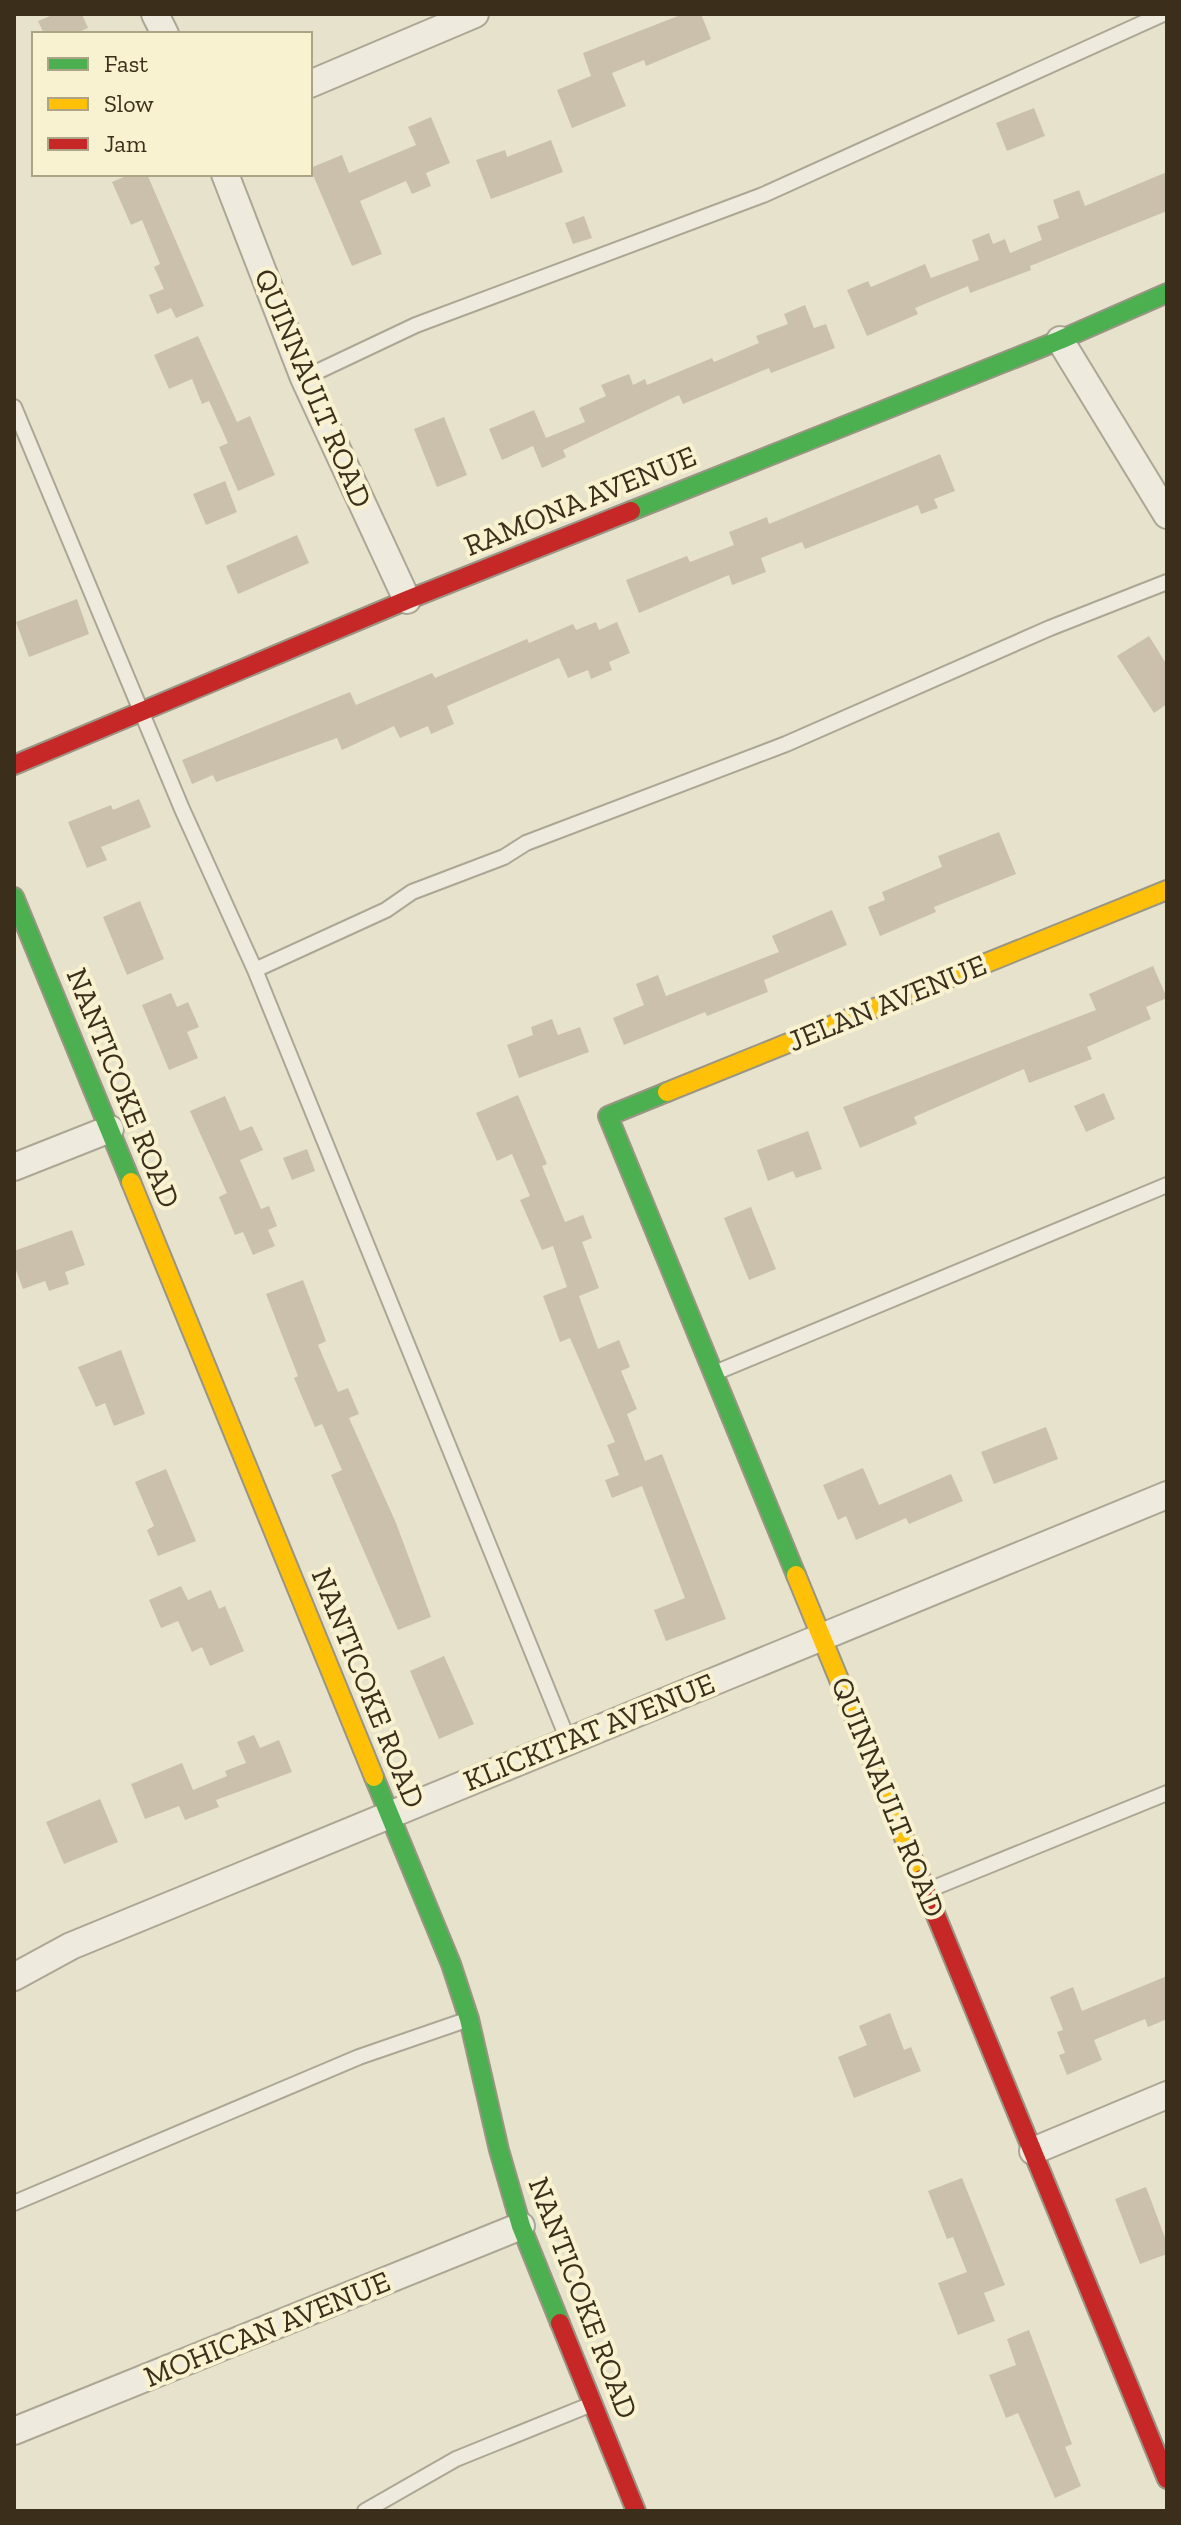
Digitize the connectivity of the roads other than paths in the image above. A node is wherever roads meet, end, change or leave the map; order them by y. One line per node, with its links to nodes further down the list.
1 (155, 14): 4 (street)
2 (475, 14): 5 (street)
3 (1163, 14): 9 (lane)
4 (164, 32)
5 (312, 83)
6 (226, 176): 9 (street, QUINNAULT ROAD)
7 (1167, 293): 8 (street, RAMONA AVENUE)
8 (1060, 340): 11 (street); 13 (street, RAMONA AVENUE)
9 (304, 378): 13 (street, QUINNAULT ROAD)
10 (14, 407): 14 (lane)
11 (1167, 515)
12 (1167, 582): 18 (lane)
13 (407, 600): 14 (street, RAMONA AVENUE)
14 (144, 711): 15 (street, RAMONA AVENUE); 18 (lane)
15 (14, 765)
16 (1167, 890): 19 (street, JELAN AVENUE)
17 (14, 897): 20 (street, NANTICOKE ROAD)
18 (255, 970): 26 (lane)
19 (608, 1116): 23 (street, QUINNAULT ROAD)
20 (110, 1129): 21 (street); 28 (street, NANTICOKE ROAD)
21 (14, 1167)
22 (1167, 1185): 23 (lane)
23 (713, 1373): 25 (street, QUINNAULT ROAD)
24 (1167, 1495): 25 (street, KLICKITAT AVENUE)
25 (823, 1636): 26 (street, KLICKITAT AVENUE); 29 (street, QUINNAULT ROAD)
26 (568, 1740): 28 (street, KLICKITAT AVENUE)
27 (1167, 1793): 29 (lane)
28 (390, 1814): 30 (street, KLICKITAT AVENUE); 31 (street, NANTICOKE ROAD)
29 (926, 1891): 33 (street, QUINNAULT ROAD)
30 (14, 1977)
31 (469, 2019): 34 (lane); 35 (street, NANTICOKE ROAD)
32 (1167, 2095): 33 (street)
33 (1033, 2151): 38 (street, QUINNAULT ROAD)
34 (14, 2203)
35 (521, 2226): 36 (street, NANTICOKE ROAD); 37 (street, MOHICAN AVENUE)
36 (593, 2404): 39 (lane); 40 (street, NANTICOKE ROAD)
37 (14, 2431)
38 (1167, 2479)
39 (365, 2511)
40 (636, 2511)

